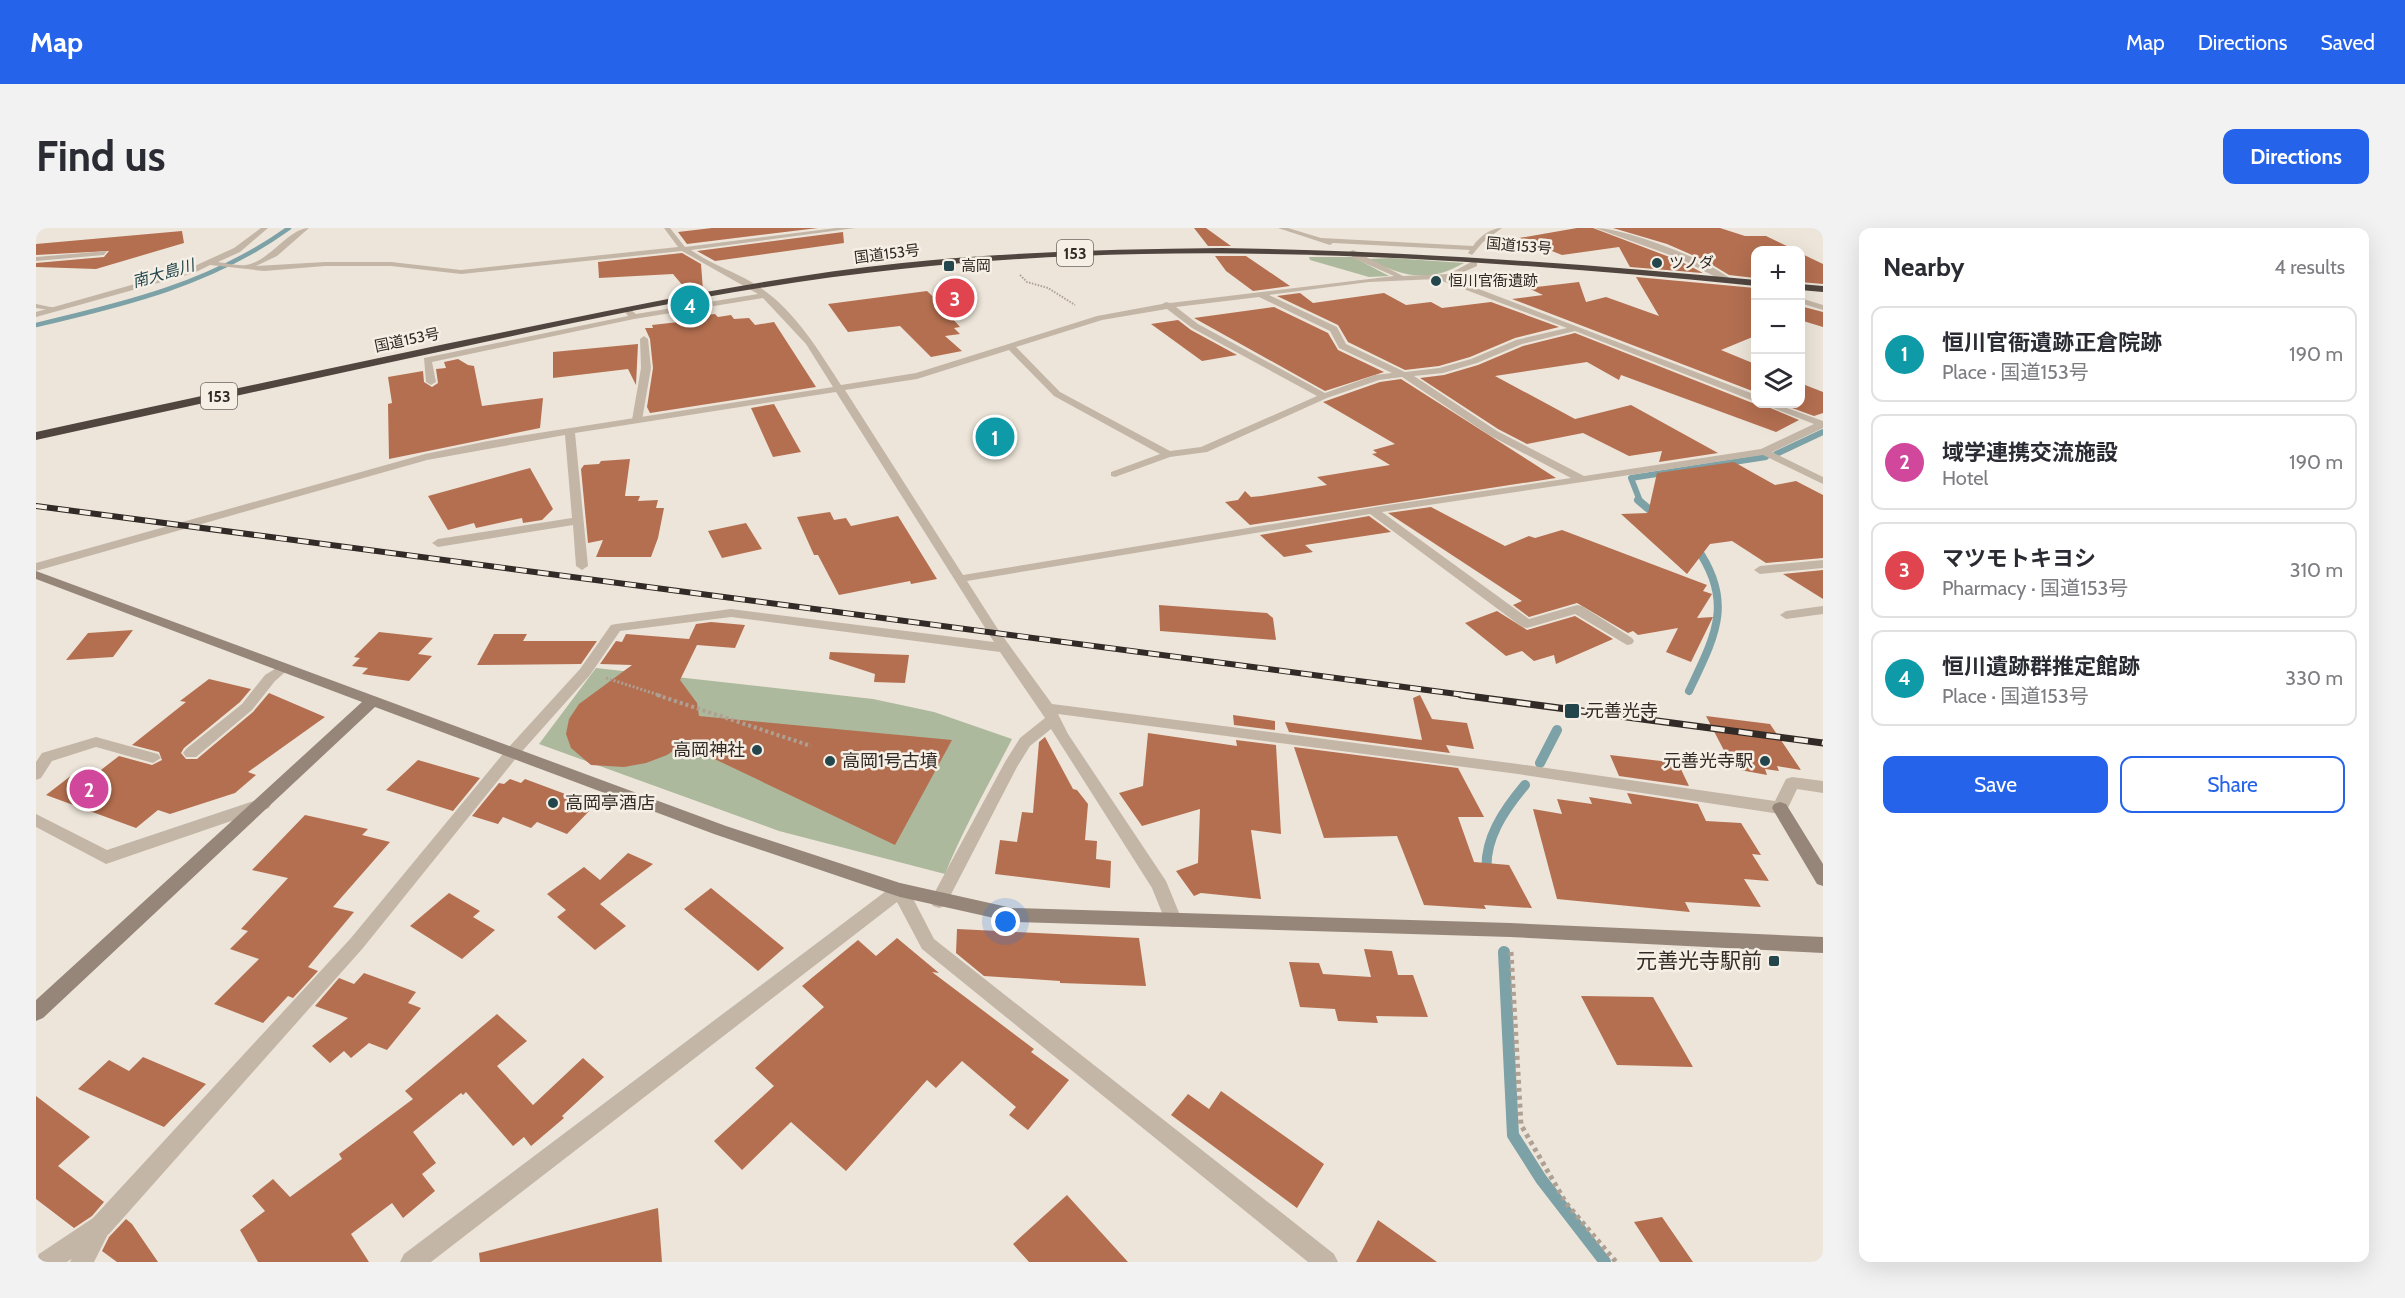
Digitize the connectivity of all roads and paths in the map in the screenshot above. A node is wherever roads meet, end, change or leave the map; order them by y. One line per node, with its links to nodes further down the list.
1 (265, 228): 15 (street)
2 (306, 228): 17 (street)
3 (668, 228): 9 (street)
4 (847, 228): 9 (street)
5 (1281, 228): 8 (street)
6 (1499, 228): 8 (street)
7 (1598, 228): 20 (street)
8 (1322, 240): 10 (street)
9 (683, 249): 17 (street); 22 (street)
10 (1340, 251): 11 (highway, 国道153号 / 153); 13 (highway, 国道153号 / 153)
11 (1353, 252): 19 (street); 20 (highway, 国道153号 / 153)
12 (104, 253): 14 (street)
13 (999, 258): 22 (highway, 国道153号 / 153); 35 (path)
14 (36, 259)
15 (214, 263): 17 (street); 31 (street)
16 (1474, 264): 18 (street)
17 (250, 266)
18 (1439, 277): 19 (street); 36 (street)
19 (1402, 278): 25 (street)
20 (1728, 280): 21 (highway, 国道153号 / 153)
21 (1751, 283)
22 (752, 286): 26 (street); 32 (highway, 国道153号 / 153)
23 (1805, 288): 24 (highway)
24 (1823, 290)
25 (1260, 294): 28 (street); 39 (street)
26 (764, 295): 34 (street); 41 (street)
27 (1805, 302): 30 (street)
28 (1166, 304): 35 (street); 42 (street)
29 (36, 306): 31 (street)
30 (1823, 308)
31 (56, 309): 33 (street)
32 (627, 309): 34 (street); 48 (highway, 国道153号 / 153)
33 (36, 315)
34 (634, 317): 40 (street)
35 (1100, 318): 38 (street)
36 (1574, 329): 39 (street); 43 (street)
37 (644, 339): 45 (street)
38 (1011, 348): 41 (street); 50 (street)
39 (1403, 374): 42 (street); 52 (street)
40 (431, 382)
41 (839, 390): 45 (street); 62 (street)
42 (1324, 396): 50 (street)
43 (1751, 397)
44 (1779, 408): 46 (street)
45 (637, 420): 47 (street)
46 (1823, 424): 49 (street)
47 (570, 432): 55 (street); 59 (street)
48 (36, 436)
49 (1764, 452): 52 (street); 53 (street)
50 (1168, 454): 51 (street)
51 (1115, 474)
52 (1584, 480): 54 (street)
53 (1823, 481)
54 (1373, 510): 62 (street); 65 (street)
55 (577, 521): 56 (street); 58 (street)
56 (438, 543)
57 (1823, 564): 60 (street)
58 (582, 566)
59 (36, 567)
60 (1760, 570)
61 (36, 575): 67 (street)
62 (959, 579): 66 (street)
63 (1823, 610): 64 (street)
64 (1786, 615)
65 (1626, 641)
66 (1005, 648): 68 (street); 70 (street)
67 (283, 668): 69 (street); 72 (street)
68 (585, 672): 71 (path); 73 (street)
69 (371, 702): 73 (street); 77 (street)
70 (1050, 714): 78 (street); 82 (street); 83 (street)
71 (811, 746)
72 (191, 753)
73 (512, 753): 81 (street); 87 (street)
74 (153, 758): 75 (street)
75 (36, 774)
76 (1823, 787): 78 (street)
77 (263, 804): 79 (street); 86 (street)
78 (1780, 808): 80 (street)
79 (36, 820)
80 (1823, 879)
81 (900, 890): 82 (street); 90 (street); 91 (street)
82 (939, 900): 83 (street)
83 (1173, 920): 84 (street)
84 (1510, 930): 85 (street); 92 (path)
85 (1823, 945)
86 (36, 1012)
87 (101, 1226): 88 (street); 89 (street)
88 (47, 1262)
89 (82, 1262)
90 (412, 1262)
91 (1326, 1262)
92 (1616, 1262)

